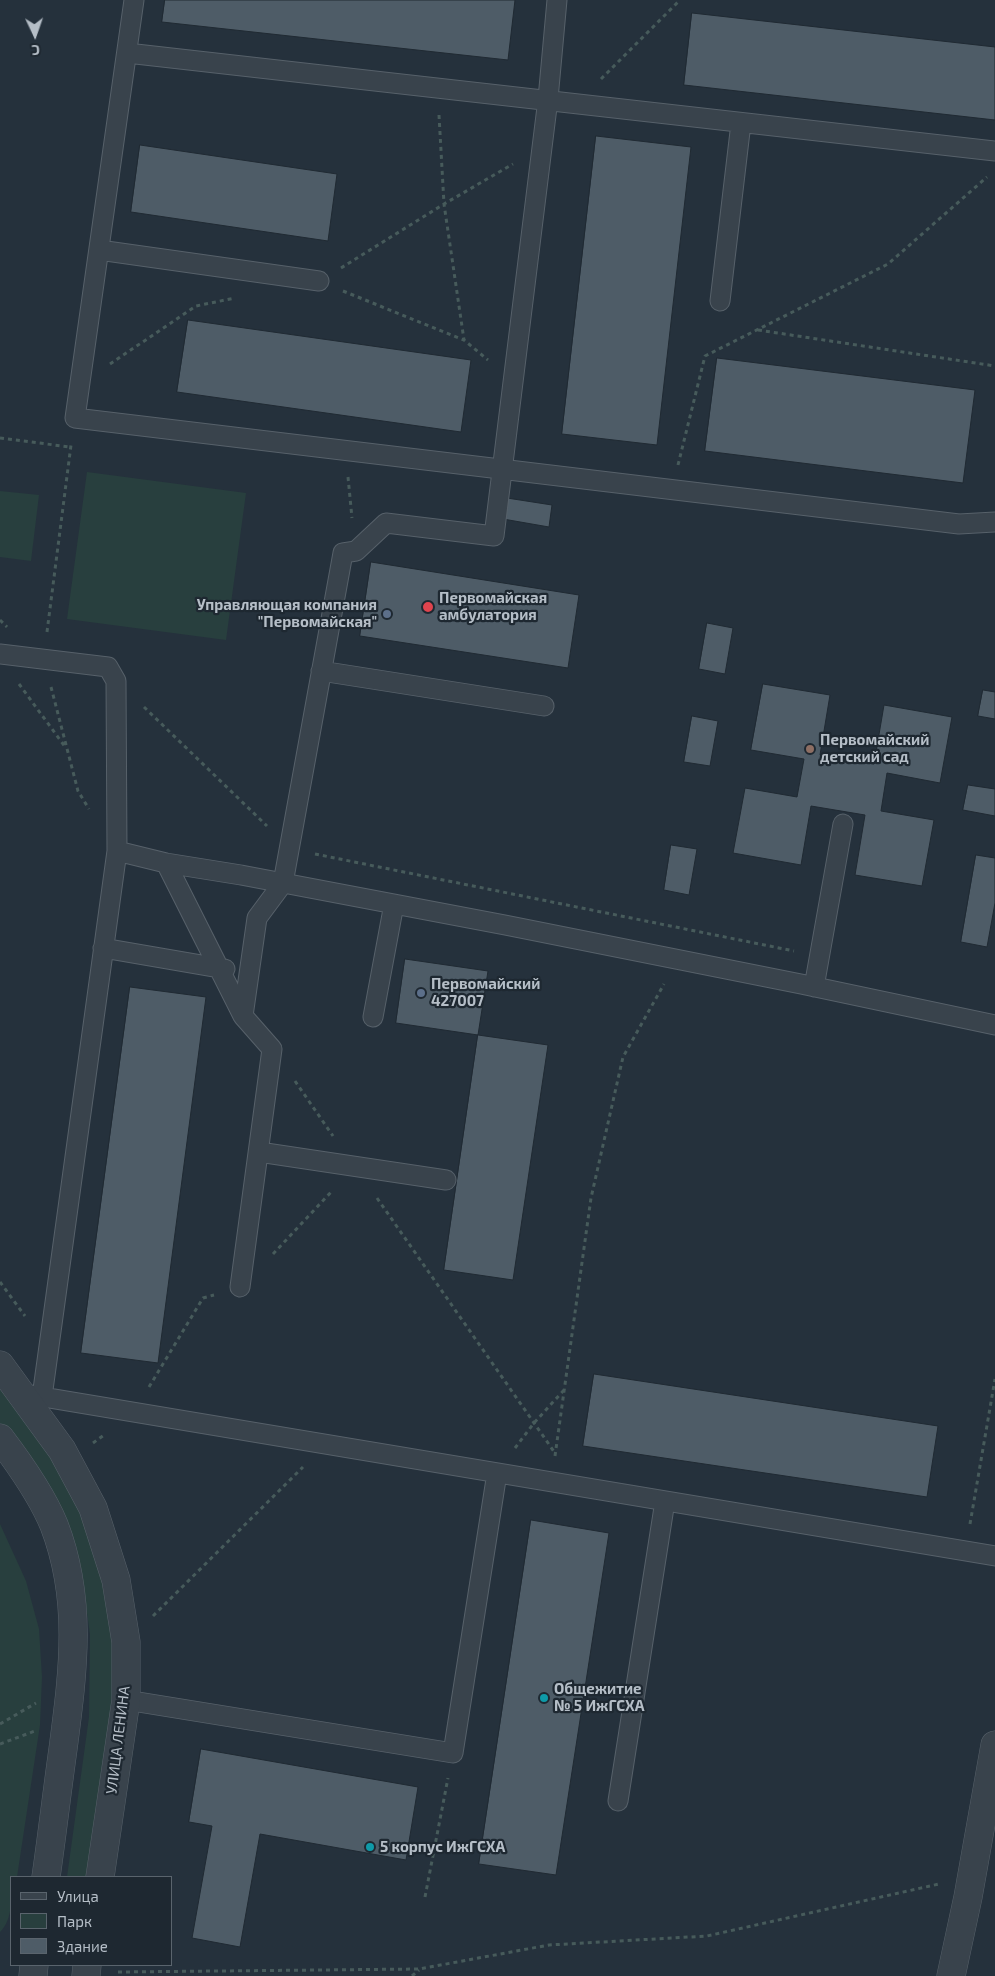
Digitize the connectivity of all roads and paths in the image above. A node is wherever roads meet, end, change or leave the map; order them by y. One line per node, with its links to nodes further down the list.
1 (134, 0): 4 (lane)
2 (557, 0): 6 (lane)
3 (680, 0): 7 (path)
4 (127, 52): 5 (lane); 13 (lane)
5 (438, 88): 6 (lane); 12 (path)
6 (548, 99): 7 (lane); 9 (lane)
7 (577, 104): 8 (lane)
8 (741, 122): 10 (lane); 16 (lane)
9 (542, 148): 12 (path); 21 (lane)
10 (995, 151)
11 (988, 176): 17 (path)
12 (444, 204): 14 (path); 18 (path)
13 (99, 250): 14 (lane); 22 (lane)
14 (319, 281): 18 (path)
15 (244, 297): 19 (path)
16 (720, 301)
17 (757, 330): 20 (path); 27 (path)
18 (464, 340): 21 (path)
19 (110, 364)
20 (995, 366)
21 (513, 380): 26 (lane)
22 (75, 418): 24 (path); 25 (lane)
23 (0, 438): 24 (path)
24 (71, 447): 31 (path)
25 (346, 451): 26 (lane); 29 (path)
26 (502, 470): 27 (lane); 29 (lane)
27 (672, 490): 28 (lane)
28 (995, 522)
29 (356, 551): 32 (lane)
30 (0, 654): 31 (lane)
31 (43, 659): 34 (lane); 36 (path)
32 (321, 671): 35 (lane); 38 (lane)
33 (17, 680): 36 (path)
34 (116, 681): 38 (path); 39 (lane)
35 (544, 706)
36 (67, 750): 39 (path)
37 (843, 824): 44 (lane)
38 (290, 848): 41 (lane); 44 (path)
39 (116, 851): 40 (lane); 43 (lane)
40 (166, 863): 41 (lane); 46 (lane)
41 (283, 883): 42 (lane); 47 (lane)
42 (394, 904): 45 (lane); 50 (lane)
43 (103, 948): 46 (lane); 60 (lane)
44 (819, 956): 48 (lane)
45 (678, 960): 48 (lane); 59 (path)
46 (218, 968): 47 (lane); 49 (lane)
47 (248, 974): 49 (lane)
48 (814, 987): 51 (lane)
49 (243, 1016): 52 (lane)
50 (373, 1017)
51 (995, 1025)
52 (272, 1049): 53 (lane); 54 (path)
53 (258, 1152): 54 (lane); 56 (lane)
54 (355, 1167): 55 (lane); 56 (path); 62 (path)
55 (446, 1180)
56 (240, 1287): 61 (path)
57 (0, 1365): 60 (street, УЛИЦА ЛЕНИНА)
58 (995, 1379): 71 (path)
59 (564, 1390): 62 (path); 66 (path)
60 (32, 1395): 61 (lane); 73 (street, УЛИЦА ЛЕНИНА)
61 (133, 1412): 64 (path); 65 (lane)
62 (534, 1423): 66 (path); 67 (path)
63 (0, 1438): 74 (street)
64 (92, 1444)
65 (327, 1444): 67 (lane); 73 (path)
66 (555, 1454): 68 (path); 69 (path)
67 (497, 1473): 68 (lane); 78 (lane)
68 (551, 1482): 69 (lane)
69 (578, 1486): 70 (lane)
70 (665, 1501): 71 (lane); 79 (lane)
71 (965, 1551): 72 (lane)
72 (995, 1556)
73 (126, 1642): 75 (street, УЛИЦА ЛЕНИНА)
74 (72, 1682): 76 (path); 80 (street)
75 (126, 1700): 78 (lane); 81 (street, УЛИЦА ЛЕНИНА)
76 (0, 1724)
77 (995, 1745): 82 (street)
78 (453, 1753): 83 (path)
79 (618, 1801)
80 (46, 1876)
81 (100, 1876)
82 (972, 1877): 84 (path); 87 (street)
83 (425, 1898)
84 (420, 1970): 85 (path); 86 (path)
85 (86, 1972)
86 (412, 1976)
87 (952, 1976)

